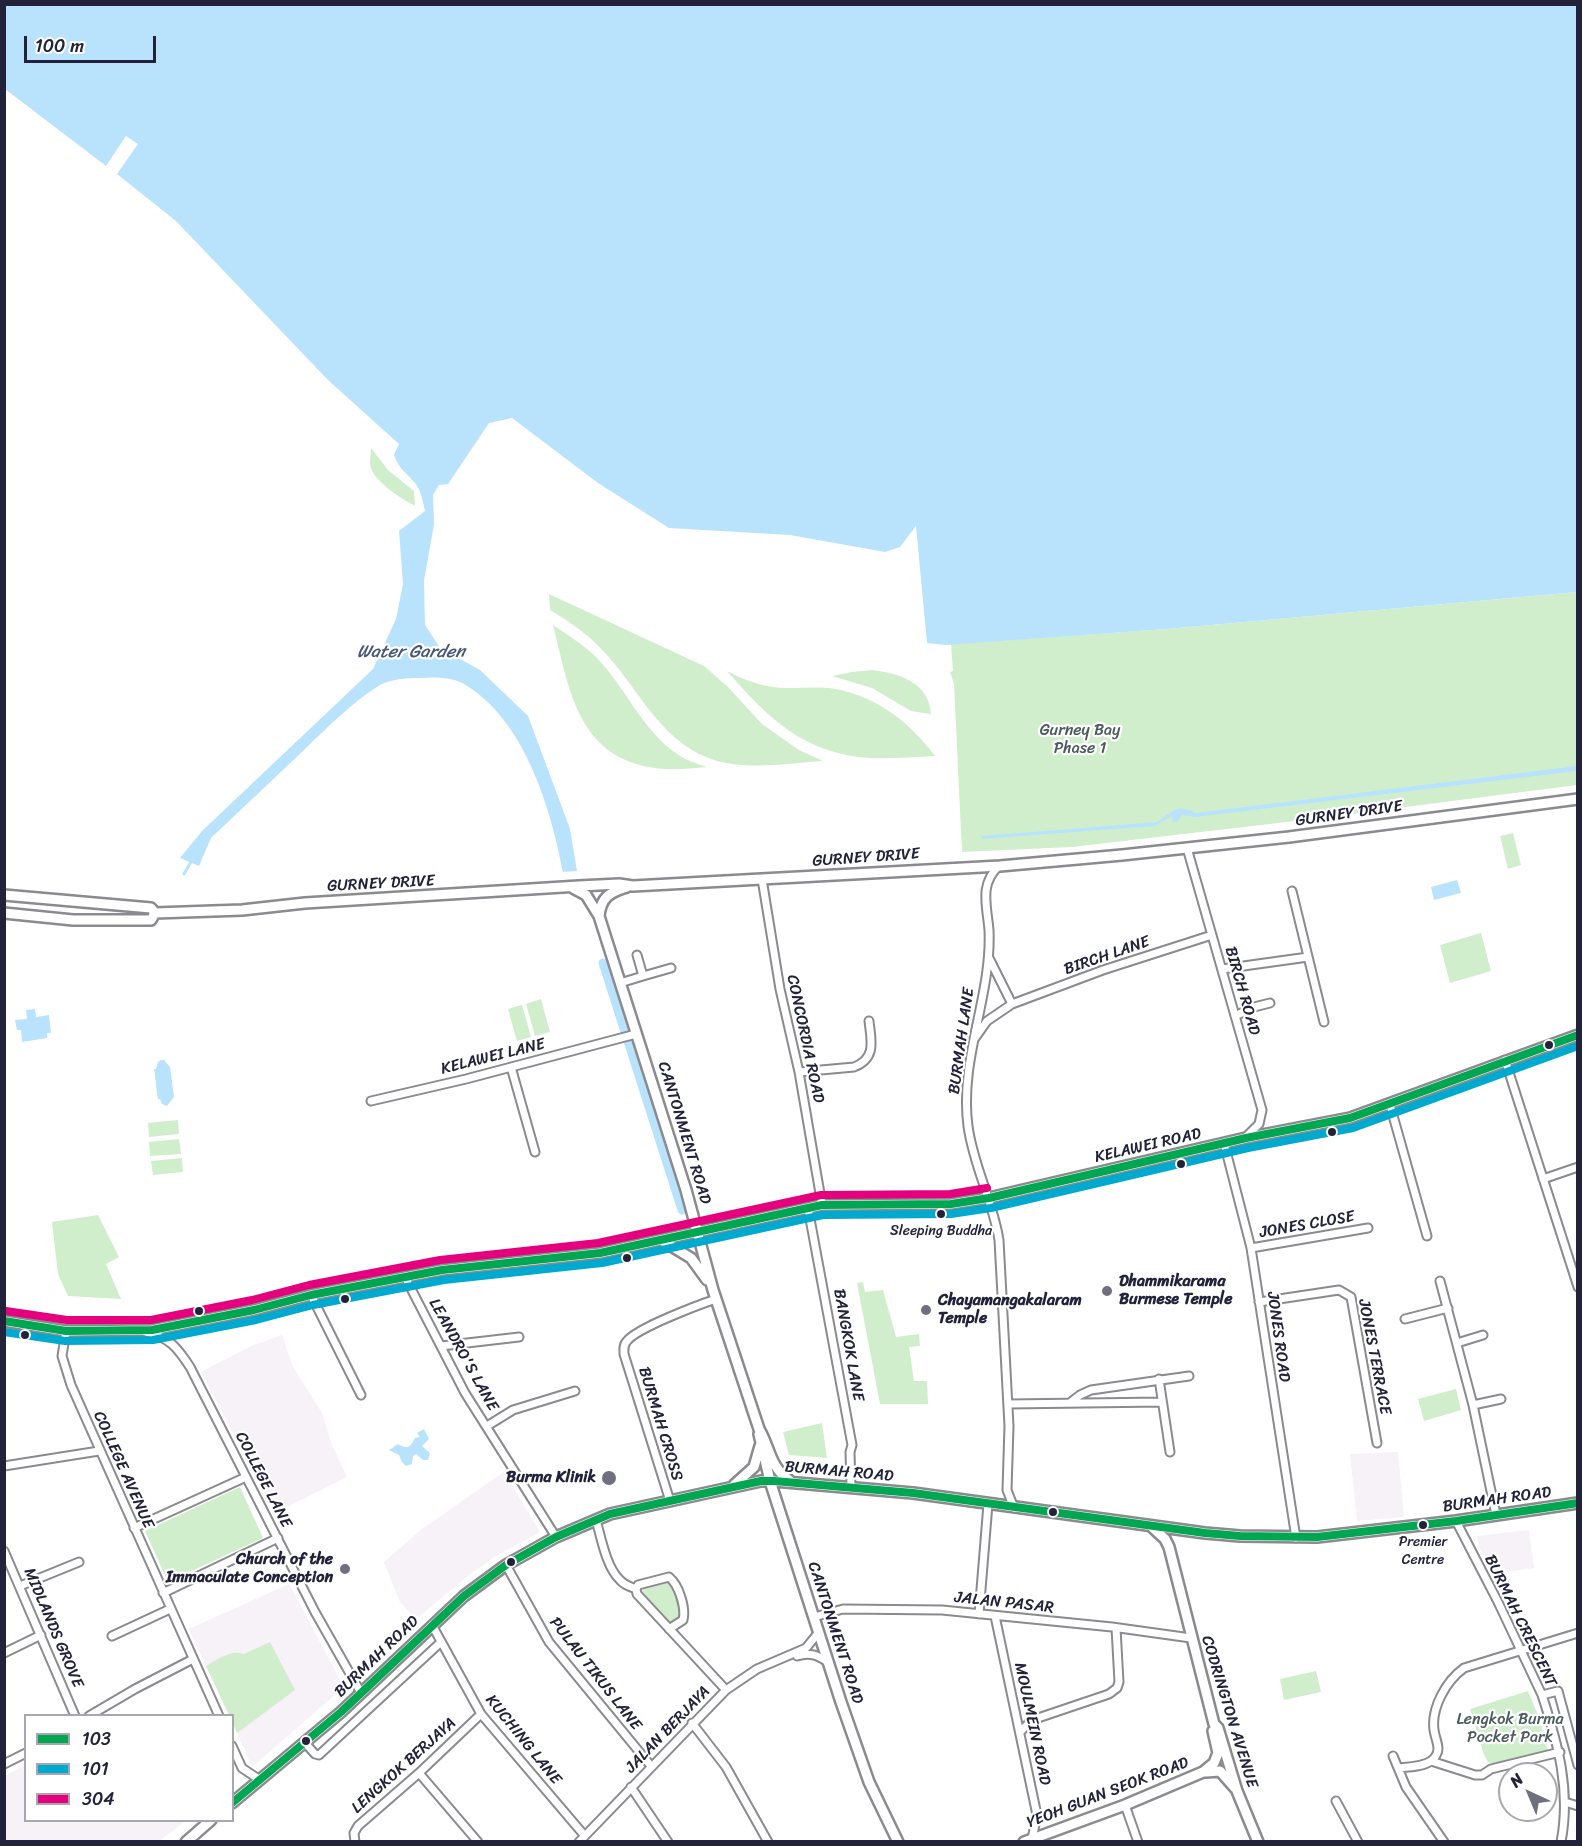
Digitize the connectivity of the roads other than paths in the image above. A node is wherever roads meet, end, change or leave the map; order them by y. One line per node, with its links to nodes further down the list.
1 (1578, 799): 2 (main road, GURNEY DRIVE)
2 (1187, 848): 3 (main road, GURNEY DRIVE); 14 (street, BIRCH ROAD)
3 (999, 866): 4 (main road, GURNEY DRIVE); 16 (street, BURMAH LANE)
4 (762, 879): 5 (main road, GURNEY DRIVE); 32 (street, CONCORDIA ROAD)
5 (633, 886): 6 (main road, GURNEY DRIVE); 12 (main road)
6 (573, 888): 11 (main road, GURNEY DRIVE); 12 (main road, CANTONMENT ROAD)
7 (1292, 891): 17 (street)
8 (4, 896): 9 (main road, GURNEY DRIVE)
9 (74, 903): 11 (main road, GURNEY DRIVE); 13 (main road)
10 (4, 913): 13 (main road, GURNEY DRIVE)
11 (154, 913): 13 (main road, GURNEY DRIVE)
12 (599, 916): 21 (main road, CANTONMENT ROAD)
13 (73, 920)
14 (1212, 935): 19 (street, BIRCH ROAD); 23 (street, BIRCH LANE)
15 (637, 955): 20 (street)
16 (988, 957): 23 (street); 29 (street, BURMAH LANE)
17 (1308, 957): 19 (street); 26 (street)
18 (671, 968): 20 (street)
19 (1222, 969): 24 (street, BIRCH ROAD)
20 (643, 976): 21 (street)
21 (620, 984): 28 (main road, CANTONMENT ROAD)
22 (1270, 1003): 24 (street)
23 (1012, 1004): 29 (street, BIRCH LANE)
24 (1235, 1016): 35 (street, BIRCH ROAD)
25 (869, 1020): 32 (street)
26 (1324, 1022)
27 (1578, 1035): 30 (main road, KELAWEI ROAD)
28 (629, 1036): 31 (street, KELAWEI LANE); 44 (main road, CANTONMENT ROAD)
29 (973, 1040): 40 (street, BURMAH LANE)
30 (1505, 1060): 34 (main road, KELAWEI ROAD); 39 (street)
31 (511, 1067): 33 (street, KELAWEI LANE); 37 (street)
32 (799, 1072): 41 (street, CONCORDIA ROAD)
33 (371, 1101)
34 (1390, 1105): 35 (main road, KELAWEI ROAD); 45 (street)
35 (1246, 1138): 36 (main road, KELAWEI ROAD)
36 (1224, 1143): 40 (main road, KELAWEI ROAD); 47 (street, JONES ROAD)
37 (535, 1152)
38 (1578, 1167): 39 (street)
39 (1543, 1179): 50 (street)
40 (989, 1198): 41 (main road, KELAWEI ROAD); 70 (street, BURMAH LANE)
41 (822, 1205): 42 (main road, KELAWEI ROAD)
42 (808, 1208): 44 (main road, KELAWEI ROAD); 83 (street, BANGKOK LANE)
43 (1368, 1228): 47 (street, JONES CLOSE)
44 (698, 1232): 46 (main road, KELAWEI ROAD); 51 (main road, CANTONMENT ROAD)
45 (1427, 1236)
46 (663, 1241): 48 (main road, KELAWEI ROAD); 51 (main road)
47 (1251, 1248): 53 (street, JONES ROAD)
48 (405, 1277): 52 (main road, KELAWEI ROAD); 62 (street, LEANDRO'S LANE)
49 (1440, 1281): 54 (street)
50 (1578, 1287)
51 (715, 1294): 73 (main road, CANTONMENT ROAD); 84 (street, BURMAH CROSS)
52 (311, 1295): 58 (main road, KELAWEI ROAD); 66 (street)
53 (1259, 1302): 74 (street, JONES TERRACE); 94 (street, JONES ROAD)
54 (1448, 1308): 55 (street); 61 (street)
55 (1405, 1318)
56 (4, 1321): 57 (main road, KELAWEI ROAD)
57 (66, 1331): 58 (main road, KELAWEI ROAD); 76 (street, COLLEGE AVENUE)
58 (141, 1331): 79 (street, COLLEGE LANE)
59 (1484, 1335): 61 (street)
60 (519, 1337): 62 (street)
61 (1457, 1343): 71 (street)
62 (441, 1346): 72 (street, LEANDRO'S LANE)
63 (1189, 1376): 64 (street)
64 (1159, 1379): 68 (street); 69 (street)
65 (574, 1391): 72 (street)
66 (361, 1395)
67 (1501, 1399): 71 (street)
68 (1071, 1402): 69 (street); 70 (street)
69 (1162, 1402): 77 (street)
70 (1008, 1404): 87 (street, BURMAH LANE)
71 (1473, 1405): 88 (street)
72 (487, 1426): 93 (street, LEANDRO'S LANE)
73 (759, 1429): 75 (main road, CANTONMENT ROAD); 81 (main road, CANTONMENT ROAD)
74 (1377, 1443)
75 (760, 1444): 80 (main road, CANTONMENT ROAD); 82 (main road)
76 (99, 1451): 78 (street); 92 (street, COLLEGE AVENUE)
77 (1170, 1452)
78 (4, 1466)
79 (246, 1477): 92 (street); 95 (street, COLLEGE LANE)
80 (770, 1481): 81 (main road, BURMAH ROAD); 82 (main road, BURMAH ROAD); 105 (main road, CANTONMENT ROAD)
81 (791, 1482): 83 (main road, BURMAH ROAD)
82 (732, 1487): 84 (main road, BURMAH ROAD)
83 (851, 1487): 86 (main road, BURMAH ROAD)
84 (670, 1500): 89 (main road, BURMAH ROAD)
85 (1578, 1503): 88 (main road, BURMAH ROAD)
86 (988, 1504): 87 (main road, BURMAH ROAD); 103 (street)
87 (1014, 1508): 91 (main road, BURMAH ROAD)
88 (1496, 1515): 90 (main road, BURMAH ROAD)
89 (596, 1520): 93 (main road, BURMAH ROAD); 100 (street)
90 (1456, 1521): 94 (main road, BURMAH ROAD); 115 (street, BURMAH CRESCENT)
91 (1150, 1526): 94 (main road, BURMAH ROAD); 113 (main road, CODRINGTON AVENUE)
92 (134, 1528): 101 (street, COLLEGE AVENUE)
93 (556, 1537): 98 (main road, BURMAH ROAD)
94 (1296, 1538)
95 (278, 1539): 101 (street); 121 (street, COLLEGE LANE)
96 (4, 1551): 99 (street, MIDLANDS GROVE)
97 (80, 1562): 99 (street)
98 (506, 1565): 106 (main road, BURMAH ROAD); 141 (street, PULAU TIKUS LANE)
99 (20, 1586): 111 (street, MIDLANDS GROVE)
100 (636, 1589): 108 (street); 108 (street)
101 (164, 1593): 102 (street, COLLEGE AVENUE)
102 (170, 1609): 112 (street); 118 (street, COLLEGE AVENUE)
103 (979, 1614): 104 (street, JALAN PASAR); 105 (street, JALAN PASAR)
104 (995, 1616): 107 (street, JALAN PASAR); 123 (street, MOULMEIN ROAD)
105 (814, 1617): 109 (main road, CANTONMENT ROAD)
106 (432, 1625): 114 (street, KUCHING LANE); 121 (main road, BURMAH ROAD)
107 (1116, 1628): 113 (street, JALAN PASAR); 128 (street)
108 (669, 1629): 120 (street)
109 (819, 1632): 117 (street, JALAN BERJAYA); 119 (main road, CANTONMENT ROAD)
110 (1578, 1633): 115 (street)
111 (41, 1635): 116 (street); 124 (street, MIDLANDS GROVE)
112 (112, 1636)
113 (1191, 1638): 130 (main road, CODRINGTON AVENUE)
114 (441, 1642): 127 (street, KUCHING LANE); 132 (street)
115 (1521, 1651): 122 (street, BURMAH CRESCENT); 138 (street)
116 (4, 1653)
117 (791, 1656): 119 (street, JALAN BERJAYA); 120 (street, JALAN BERJAYA)
118 (193, 1659): 125 (street); 126 (street, COLLEGE AVENUE)
119 (828, 1662): 163 (main road, CANTONMENT ROAD)
120 (726, 1690): 129 (street, JALAN BERJAYA)
121 (361, 1693): 132 (main road, BURMAH ROAD)
122 (1542, 1695): 133 (street); 135 (street, BURMAH CRESCENT)
123 (1015, 1711): 128 (street); 131 (street, MOULMEIN ROAD)
124 (74, 1714)
125 (92, 1714)
126 (218, 1714)
127 (481, 1714): 144 (street, LENGKOK BERJAYA); 156 (street, KUCHING LANE)
128 (1038, 1718): 131 (street)
129 (692, 1723): 141 (street, JALAN BERJAYA); 162 (street)
130 (1214, 1724): 143 (main road, YEOH GUAN SEOK ROAD); 149 (main road, CODRINGTON AVENUE)
131 (1020, 1732): 157 (street, MOULMEIN ROAD)
132 (305, 1743): 145 (main road, BURMAH ROAD)
133 (1571, 1746): 135 (street); 140 (street)
134 (234, 1750): 145 (street)
135 (1559, 1750): 138 (street); 152 (street, BURMAH CRESCENT)
136 (24, 1754): 139 (street)
137 (1393, 1756): 142 (street)
138 (1431, 1761): 142 (street)
139 (4, 1764)
140 (1578, 1765)
141 (651, 1766): 148 (street, JALAN BERJAYA)
142 (1398, 1768): 167 (street)
143 (1203, 1772): 149 (main road, YEOH GUAN SEOK ROAD); 153 (main road, YEOH GUAN SEOK ROAD)
144 (419, 1773): 146 (street, LENGKOK BERJAYA); 147 (street)
145 (260, 1780): 150 (main road, BURMAH ROAD)
146 (407, 1784): 147 (street); 159 (street, LENGKOK BERJAYA)
147 (428, 1784): 160 (street)
148 (631, 1787): 156 (street, JALAN BERJAYA); 161 (street)
149 (1237, 1791): 165 (main road, CODRINGTON AVENUE)
150 (234, 1801)
151 (1336, 1801): 166 (street)
152 (1565, 1802): 154 (street); 168 (street, BURMAH CRESCENT)
153 (1125, 1805): 157 (main road, YEOH GUAN SEOK ROAD); 164 (street)
154 (1578, 1806)
155 (210, 1822): 158 (main road)
156 (581, 1838)
157 (1028, 1840)
158 (186, 1842)
159 (355, 1842)
160 (478, 1842)
161 (668, 1842)
162 (768, 1842)
163 (898, 1842)
164 (1138, 1842)
165 (1258, 1842)
166 (1358, 1842)
167 (1444, 1842)
168 (1561, 1842)

